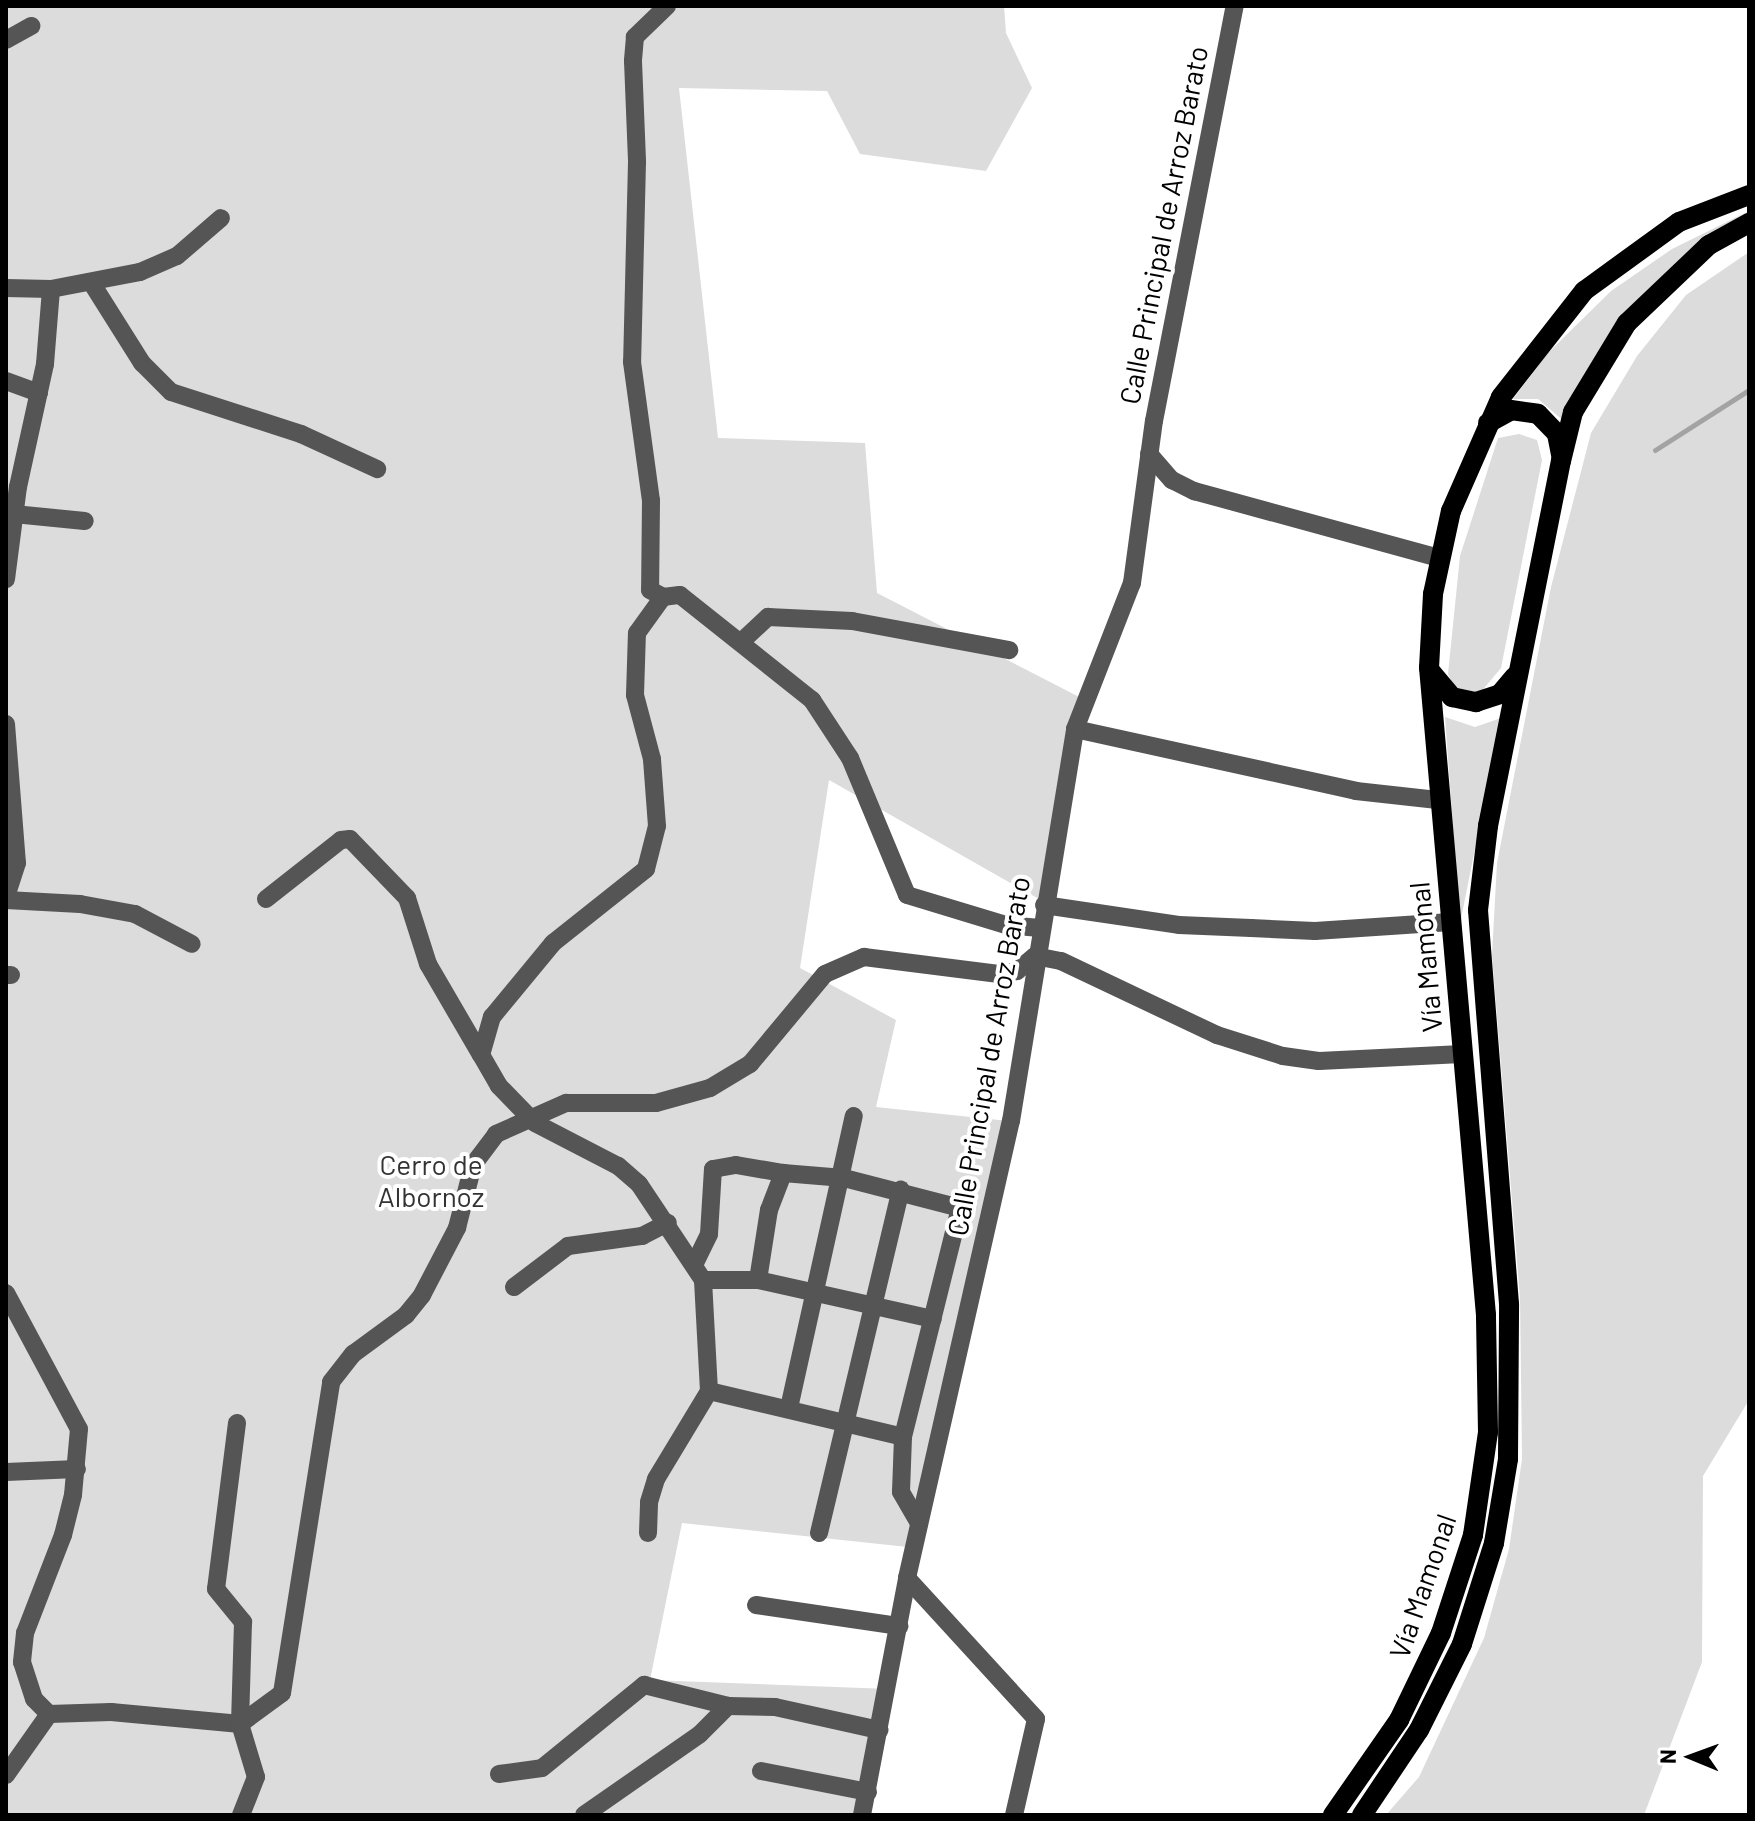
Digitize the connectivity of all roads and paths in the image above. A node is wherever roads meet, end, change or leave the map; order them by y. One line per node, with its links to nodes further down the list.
1 (667, 6): 21 (street)
2 (1235, 6): 14 (street, Calle Principal de Arroz Barato)
3 (31, 26): 4 (street)
4 (6, 40)
5 (1749, 195): 13 (main road, Vía Mamonal)
6 (221, 218): 8 (street)
7 (1749, 223): 15 (main road, Vía Mamonal)
8 (91, 282): 10 (street); 16 (street)
9 (6, 288): 10 (street)
10 (51, 289): 12 (street)
11 (6, 381): 12 (street)
12 (39, 393): 17 (street)
13 (1488, 423): 15 (main road); 19 (main road, Vía Mamonal)
14 (1149, 454): 19 (street); 27 (street, Calle Principal de Arroz Barato)
15 (1561, 461): 25 (main road, Vía Mamonal)
16 (377, 469)
17 (14, 514): 18 (street); 20 (street)
18 (85, 521)
19 (1439, 558): 24 (main road, Vía Mamonal)
20 (6, 579)
21 (663, 597): 22 (street); 37 (street)
22 (741, 642): 23 (street); 33 (street)
23 (1009, 650)
24 (1429, 668): 25 (main road); 28 (main road, Vía Mamonal)
25 (1516, 675): 77 (main road, Vía Mamonal)
26 (6, 724): 29 (street)
27 (1075, 729): 28 (street); 31 (street, Calle Principal de Arroz Barato)
28 (1438, 800): 32 (main road, Vía Mamonal)
29 (6, 898): 34 (street)
30 (266, 899): 37 (street)
31 (1044, 905): 32 (street); 33 (street, Calle Principal de Arroz Barato)
32 (1451, 922): 36 (main road, Vía Mamonal)
33 (1040, 928): 35 (street, Calle Principal de Arroz Barato)
34 (192, 944)
35 (1035, 956): 36 (street); 39 (street); 58 (street, Calle Principal de Arroz Barato)
36 (1462, 1054): 76 (main road, Vía Mamonal)
37 (481, 1055): 39 (street)
38 (854, 1116): 41 (street)
39 (528, 1117): 43 (street); 66 (street)
40 (783, 1173): 41 (street); 44 (street); 45 (street)
41 (844, 1178): 42 (street); 47 (street)
42 (901, 1190): 49 (street); 50 (street)
43 (668, 1223): 44 (street); 46 (street)
44 (698, 1273): 45 (street); 51 (street)
45 (758, 1280): 47 (street)
46 (514, 1287)
47 (812, 1289): 49 (street); 52 (street)
48 (6, 1293): 56 (street)
49 (872, 1305): 50 (street); 53 (street)
50 (933, 1319): 55 (street)
51 (709, 1391): 52 (street); 59 (street)
52 (789, 1408): 53 (street)
53 (843, 1422): 55 (street); 60 (street)
54 (237, 1423): 66 (street)
55 (903, 1437): 58 (street)
56 (77, 1469): 57 (street); 65 (street)
57 (6, 1472)
58 (919, 1523): 61 (street, Calle Principal de Arroz Barato)
59 (648, 1533)
60 (819, 1533)
61 (907, 1578): 63 (street, Calle Principal de Arroz Barato); 75 (street)
62 (756, 1605): 63 (street)
63 (899, 1626): 67 (street, Calle Principal de Arroz Barato)
64 (728, 1706): 67 (street); 69 (street); 73 (street)
65 (49, 1714): 66 (street); 70 (street)
66 (240, 1724): 72 (street)
67 (879, 1730): 71 (street, Calle Principal de Arroz Barato)
68 (761, 1771): 71 (street)
69 (499, 1774)
70 (6, 1775)
71 (868, 1792): 74 (street, Calle Principal de Arroz Barato)
72 (241, 1815)
73 (584, 1815)
74 (863, 1815)
75 (1014, 1815)
76 (1333, 1815)
77 (1362, 1815)

